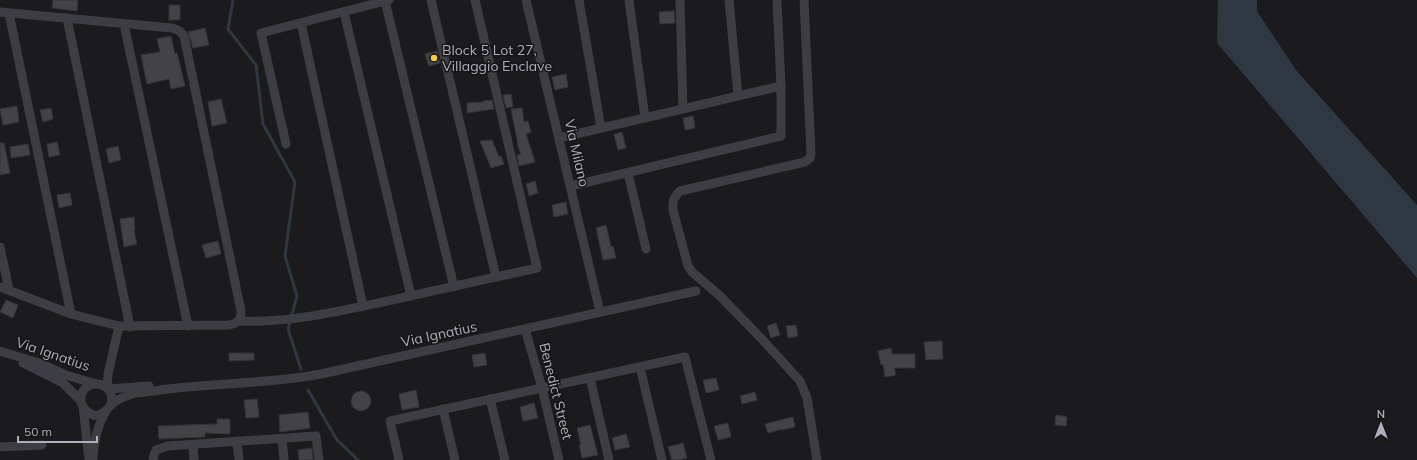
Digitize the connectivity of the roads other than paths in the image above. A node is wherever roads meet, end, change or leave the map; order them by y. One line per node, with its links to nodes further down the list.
1 (431, 0): 27 (street)
2 (475, 0): 27 (street)
3 (526, 0): 21 (street, Via Milano)
4 (579, 0): 20 (street)
5 (629, 0): 19 (street)
6 (680, 0): 18 (street)
7 (729, 0): 17 (street)
8 (777, 0): 16 (street)
9 (804, 0): 70 (street)
10 (387, 1): 12 (street); 28 (street)
11 (5, 12): 13 (street); 34 (street)
12 (344, 12): 14 (street); 31 (street)
13 (67, 18): 15 (street); 38 (street)
14 (301, 23): 22 (street); 32 (street)
15 (124, 24): 35 (street); 37 (street)
16 (781, 86): 17 (street); 23 (street)
17 (738, 96): 18 (street)
18 (683, 109): 19 (street)
19 (645, 118): 20 (street)
20 (601, 128): 21 (street)
21 (559, 138): 24 (street, Via Milano)
22 (286, 144)
23 (628, 173): 24 (street); 26 (street)
24 (570, 186): 33 (street, Via Milano)
25 (0, 246): 29 (street)
26 (646, 249)
27 (496, 277): 28 (street)
28 (454, 287): 31 (street)
29 (4, 289): 34 (street)
30 (696, 291): 33 (street, Via Ignatius)
31 (411, 296): 32 (street)
32 (363, 306): 35 (street)
33 (600, 312): 39 (street, Via Ignatius)
34 (71, 314): 36 (street)
35 (239, 321): 37 (street)
36 (119, 326): 38 (street); 43 (street)
37 (188, 326): 38 (street)
38 (130, 327)
39 (525, 329): 44 (street, Via Ignatius); 45 (street, Benedict Street)
40 (0, 352): 43 (street, Via Ignatius); 47 (street, Via Ignatius)
41 (640, 367): 42 (street); 68 (street); 69 (street)
42 (590, 378): 45 (street); 67 (street)
43 (103, 386): 44 (street, Via Ignatius); 47 (street); 48 (street)
44 (184, 387): 48 (street, Via Ignatius)
45 (542, 388): 46 (street); 66 (street, Benedict Street)
46 (490, 399): 49 (street); 65 (street)
47 (82, 404): 50 (street); 56 (street)
48 (111, 405): 50 (street)
49 (443, 409): 63 (street); 64 (street)
50 (105, 413): 57 (street)
51 (282, 438): 52 (street); 61 (street); 62 (street)
52 (237, 442): 54 (street); 60 (street)
53 (42, 444): 55 (street)
54 (193, 444): 58 (street); 59 (street)
55 (0, 447)
56 (89, 460)
57 (93, 460)
58 (153, 460)
59 (194, 460)
60 (239, 460)
61 (284, 460)
62 (319, 460)
63 (399, 460)
64 (455, 460)
65 (505, 460)
66 (559, 460)
67 (609, 460)
68 (662, 460)
69 (711, 460)
70 (817, 460)

